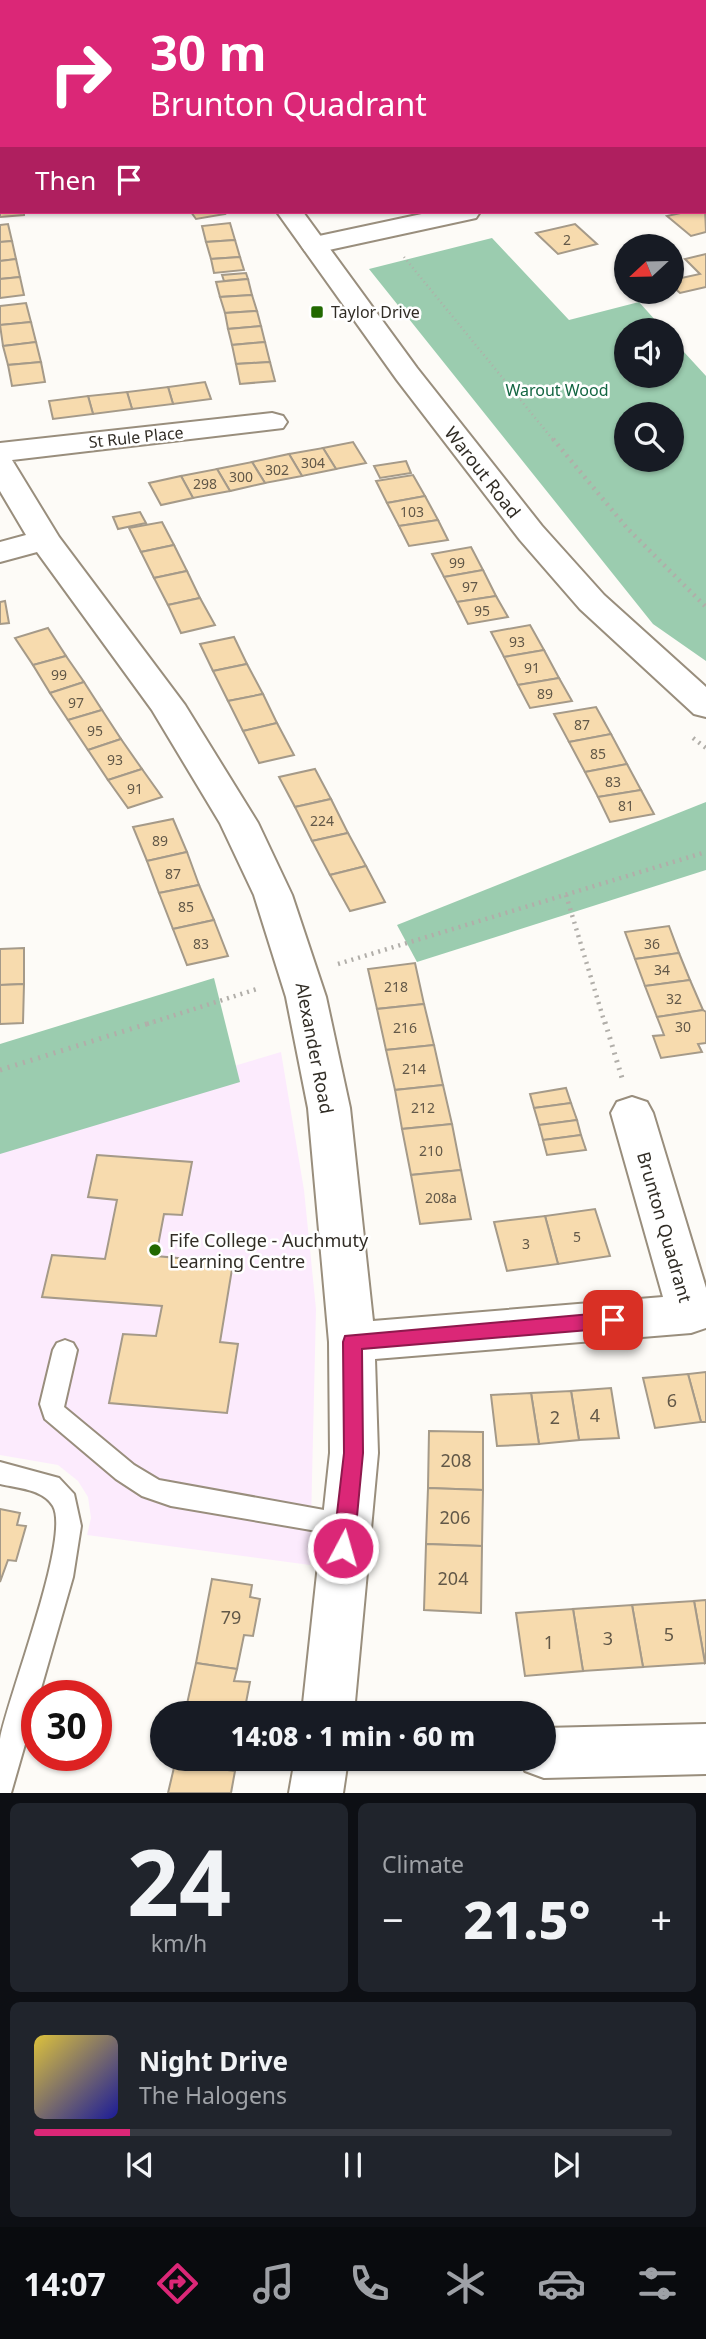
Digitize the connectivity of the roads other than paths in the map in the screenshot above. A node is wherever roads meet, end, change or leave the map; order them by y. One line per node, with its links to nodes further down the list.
1 (292, 214): 3 (street, Warout Road)
2 (457, 214): 3 (street)
3 (315, 245): 9 (street, Warout Road)
4 (272, 422): 5 (street, St Rule Place)
5 (0, 452)
6 (0, 465): 7 (street, Alexander Road)
7 (45, 540): 8 (street); 11 (street, Alexander Road)
8 (0, 552)
9 (706, 706)
10 (632, 1113): 11 (street, Brunton Quadrant)
11 (352, 1342): 14 (street, Alexander Road)
12 (65, 1350): 14 (lane)
13 (0, 1473): 19 (lane)
14 (346, 1525): 15 (street, Alexander Road)
15 (329, 1701)
16 (706, 1749): 17 (street)
17 (556, 1753)
18 (320, 1771): 20 (street)
19 (0, 1787)
20 (316, 1793)

